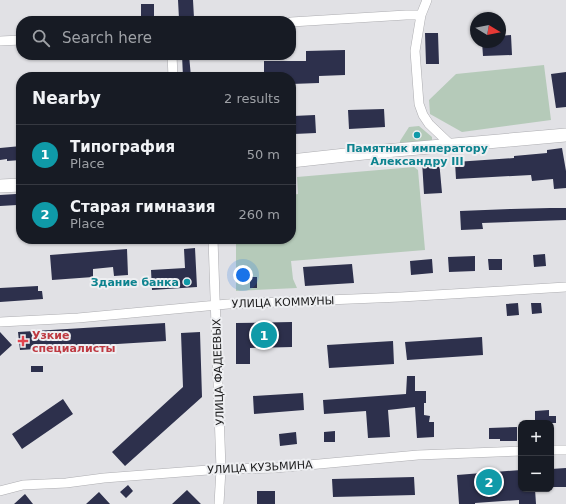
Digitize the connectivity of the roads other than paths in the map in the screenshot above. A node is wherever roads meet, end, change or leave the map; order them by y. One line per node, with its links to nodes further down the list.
1 (428, 0): 2 (street)
2 (421, 15): 3 (street); 9 (street)
3 (296, 22)
4 (16, 40): 5 (street)
5 (0, 41)
6 (172, 60): 7 (street)
7 (173, 72)
8 (566, 135): 9 (main road)
9 (451, 145): 10 (main road)
10 (296, 160)
11 (16, 185): 12 (main road)
12 (0, 186)
13 (214, 244): 15 (street, УЛИЦА ФАДЕЕВЫХ)
14 (566, 287): 15 (street, УЛИЦА КОММУНЫ)
15 (216, 305): 16 (street, УЛИЦА КОММУНЫ); 20 (street, УЛИЦА ФАДЕЕВЫХ)
16 (0, 322)
17 (554, 450): 18 (street)
18 (566, 450)
19 (518, 451): 20 (street, УЛИЦА КУЗЬМИНА)
20 (221, 469): 21 (street, УЛИЦА КУЗЬМИНА); 22 (street, УЛИЦА ФАДЕЕВЫХ)
21 (0, 491)
22 (219, 504)

